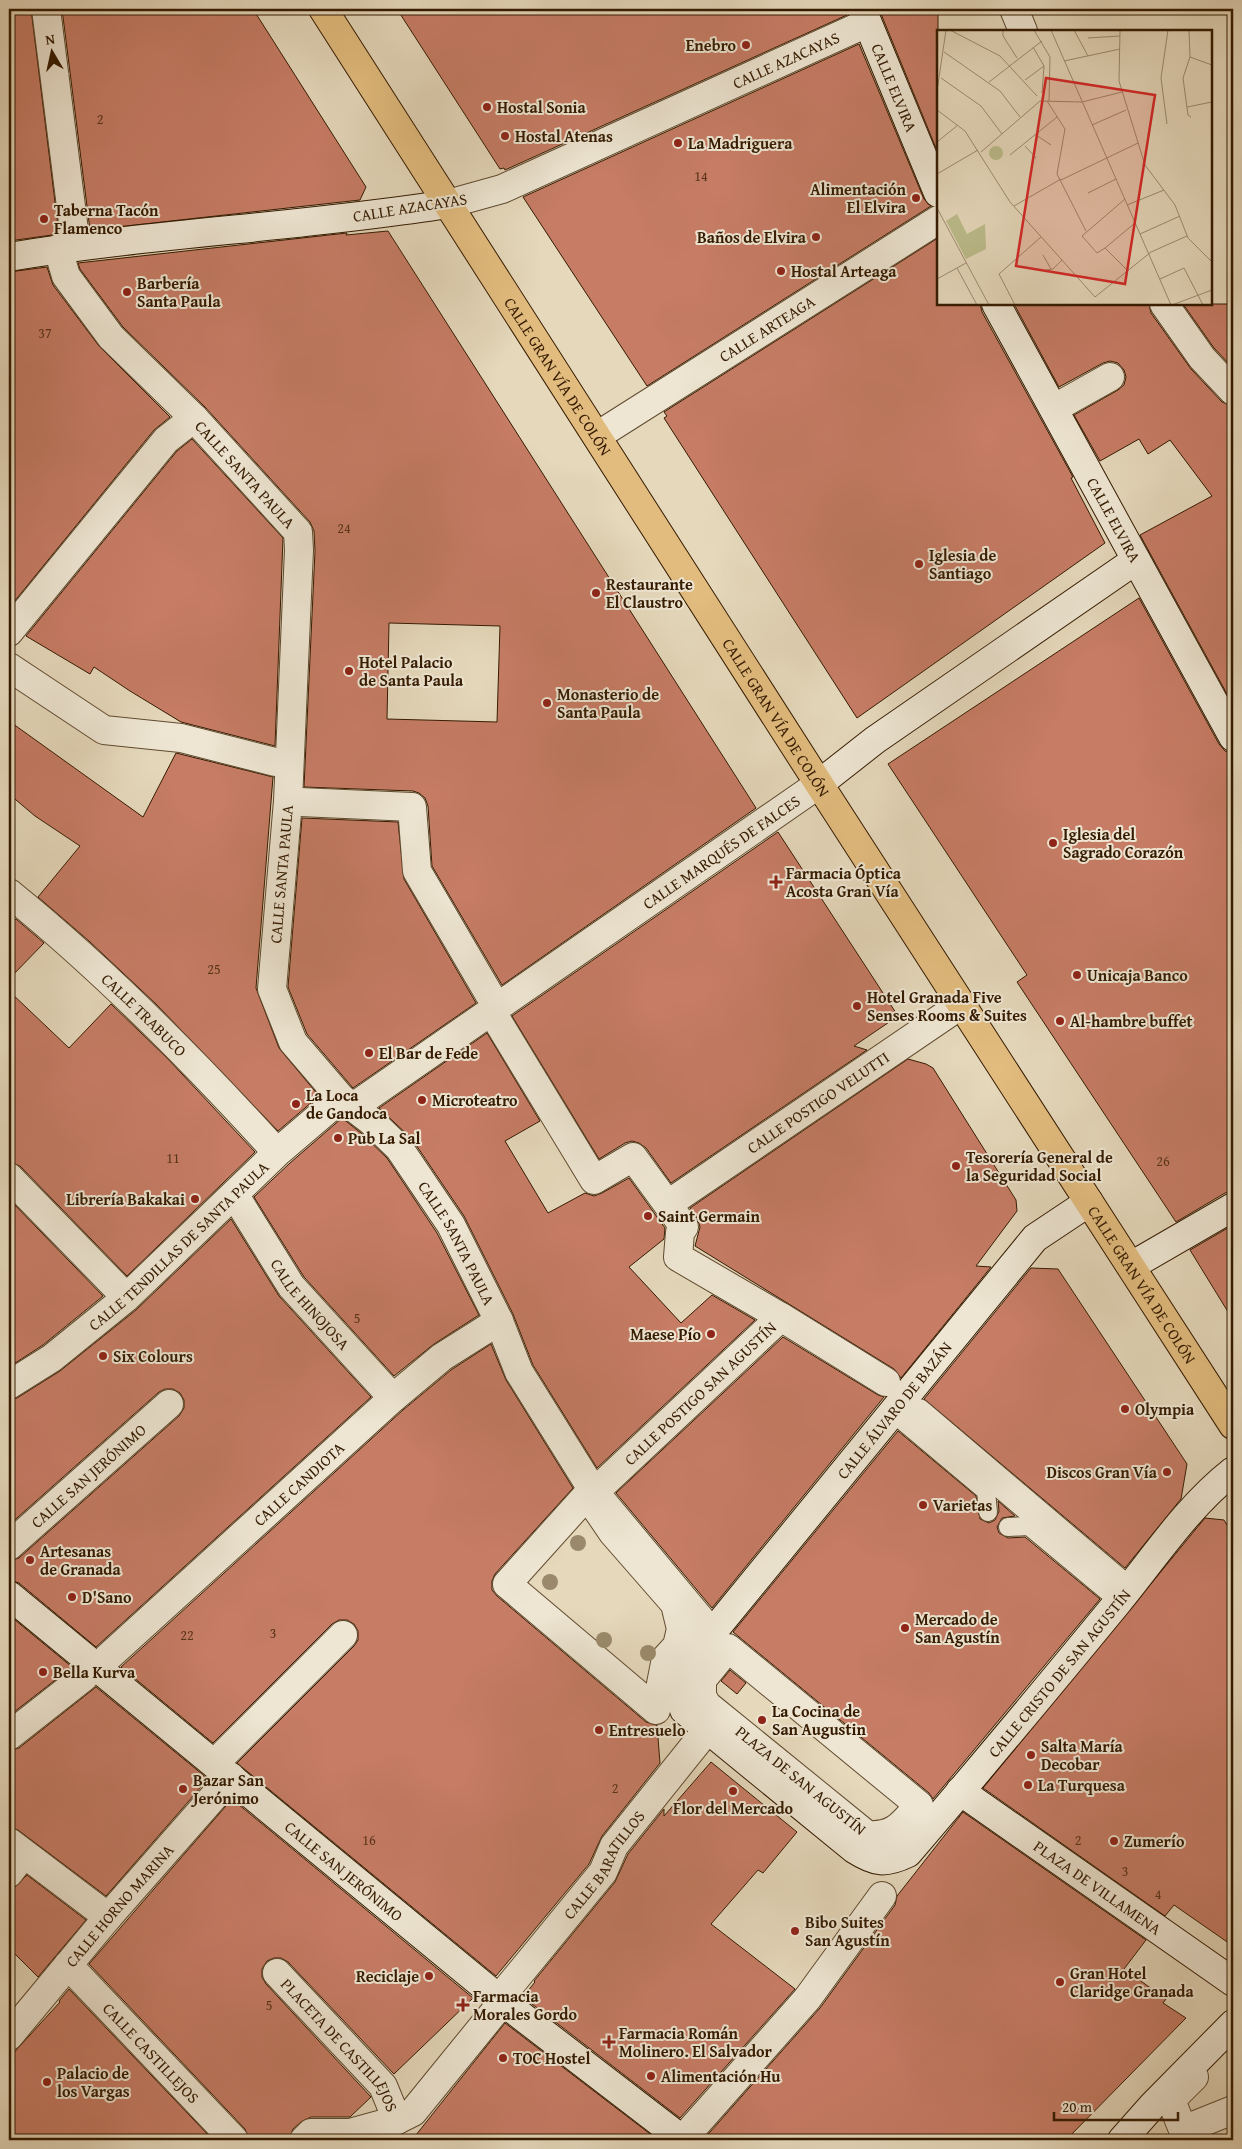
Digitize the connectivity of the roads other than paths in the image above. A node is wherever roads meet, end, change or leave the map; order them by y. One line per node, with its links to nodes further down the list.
1 (46, 9): 9 (street, CALLE SANTA PAULA)
2 (323, 9): 7 (main road, CALLE GRAN VÍA DE COLÓN)
3 (1014, 9): 5 (street)
4 (865, 16): 6 (street, CALLE ELVIRA); 7 (street, CALLE AZACAYAS)
5 (1023, 30)
6 (937, 191)
7 (448, 204): 9 (street, CALLE AZACAYAS); 17 (main road, CALLE GRAN VÍA DE COLÓN)
8 (937, 221): 17 (street, CALLE ARTEAGA)
9 (67, 248): 10 (street, CALLE AZACAYAS); 16 (street, CALLE SANTA PAULA)
10 (9, 258)
11 (997, 305): 18 (street, CALLE ELVIRA)
12 (1165, 305): 14 (street)
13 (1110, 376): 15 (street)
14 (1233, 391)
15 (1060, 405)
16 (194, 418): 19 (street); 29 (street, CALLE SANTA PAULA)
17 (597, 436): 23 (main road, CALLE GRAN VÍA DE COLÓN)
18 (1136, 560): 21 (street, CALLE ELVIRA); 23 (street, CALLE MARQUÉS DE FALCES)
19 (9, 632)
20 (9, 667): 22 (street)
21 (1233, 737)
22 (275, 762)
23 (819, 784): 27 (main road, CALLE GRAN VÍA DE COLÓN); 29 (street, CALLE MARQUÉS DE FALCES)
24 (300, 802): 26 (street)
25 (18, 901): 30 (street, CALLE TRABUCO)
26 (489, 994)
27 (962, 1004): 33 (main road, CALLE GRAN VÍA DE COLÓN); 34 (street, CALLE POSTIGO VELUTTI)
28 (498, 1022): 34 (street)
29 (347, 1103): 39 (street, CALLE SANTA PAULA); 41 (street, CALLE TENDILLAS DE SANTA PAULA)
30 (272, 1147)
31 (9, 1177): 37 (street)
32 (239, 1202): 42 (street, CALLE HINOJOSA)
33 (1089, 1202): 36 (main road, CALLE GRAN VÍA DE COLÓN); 44 (street, CALLE ÁLVARO DE BAZÁN)
34 (671, 1203): 38 (street)
35 (1233, 1207): 36 (street)
36 (1131, 1266): 45 (main road, CALLE GRAN VÍA DE COLÓN)
37 (122, 1293)
38 (781, 1317): 40 (street, CALLE POSTIGO SAN AGUSTÍN); 47 (street, CALLE POSTIGO SAN AGUSTÍN)
39 (499, 1321): 42 (street, CALLE CANDIOTA); 47 (street, CALLE SANTA PAULA)
40 (886, 1382)
41 (9, 1385)
42 (393, 1398): 55 (street, CALLE CANDIOTA)
43 (169, 1404): 50 (street, CALLE SAN JERÓNIMO)
44 (905, 1413): 48 (lane); 51 (street); 54 (street, CALLE ÁLVARO DE BAZÁN)
45 (1233, 1425)
46 (1233, 1472): 51 (street, CALLE CRISTO DE SAN AGUSTÍN)
47 (589, 1492): 47 (street); 54 (street)
48 (988, 1512)
49 (1008, 1527): 51 (lane)
50 (9, 1546)
51 (1118, 1591): 60 (street, CALLE CRISTO DE SAN AGUSTÍN)
52 (9, 1595): 59 (street, CALLE SAN JERÓNIMO)
53 (343, 1635): 59 (street, CALLE HORNO MARINA)
54 (720, 1640): 54 (street, PLAZA DE SAN AGUSTÍN); 57 (street, PLAZA DE SAN AGUSTÍN)
55 (106, 1658)
56 (84, 1677): 58 (street)
57 (707, 1730): 63 (street, PLAZA DE SAN AGUSTÍN); 70 (street, CALLE BARATILLOS)
58 (9, 1736)
59 (227, 1766): 66 (street, CALLE HORNO MARINA); 70 (street, CALLE SAN JERÓNIMO)
60 (960, 1791): 63 (street, CALLE CRISTO DE SAN AGUSTÍN); 69 (street, PLAZA DE VILLAMENA)
61 (9, 1842): 66 (street)
62 (9, 1852): 64 (street)
63 (879, 1862)
64 (9, 1873)
65 (882, 1896): 76 (street)
66 (108, 1917): 67 (street, CALLE HORNO MARINA)
67 (68, 1965): 72 (street, CALLE HORNO MARINA); 77 (street, CALLE CASTILLEJOS)
68 (277, 1973): 75 (street, PLACETA DE CASTILLEJOS)
69 (1233, 1982)
70 (502, 2001): 75 (street, PLACETA DE CASTILLEJOS); 76 (street, CALLE SAN JERÓNIMO)
71 (1233, 2024): 79 (street)
72 (9, 2036)
73 (1233, 2038): 74 (street)
74 (1233, 2110)
75 (397, 2120): 78 (street, PLACETA DE CASTILLEJOS)
76 (686, 2136)
77 (234, 2140)
78 (304, 2140)
79 (1122, 2140)

